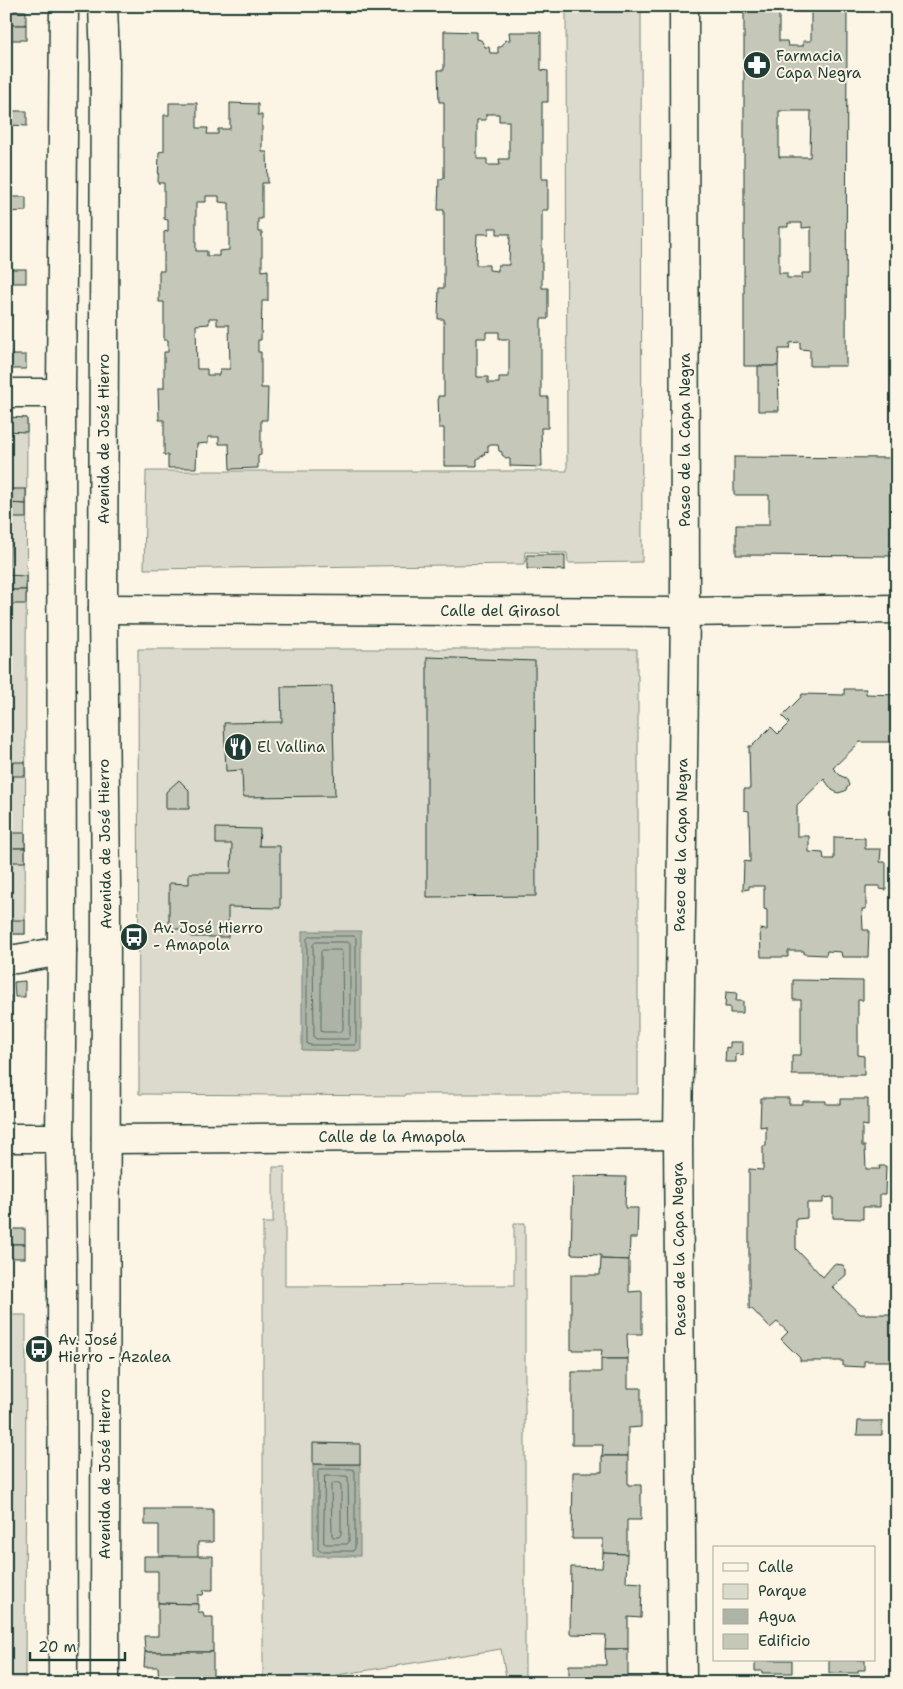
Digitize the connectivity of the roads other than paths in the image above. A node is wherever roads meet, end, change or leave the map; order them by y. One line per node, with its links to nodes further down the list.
1 (64, 6): 5 (street)
2 (104, 6): 6 (street, Avenida de José Hierro)
3 (684, 6): 8 (street, Paseo de la Capa Negra)
4 (6, 393): 5 (street)
5 (61, 393): 9 (street)
6 (103, 609): 8 (street, Calle del Girasol); 14 (street, Avenida de José Hierro)
7 (897, 609): 8 (street, Calle del Girasol)
8 (685, 612): 11 (street, Paseo de la Capa Negra)
9 (62, 951): 10 (street); 13 (street)
10 (6, 959)
11 (678, 1135): 14 (street, Calle de la Amapola); 17 (street, Paseo de la Capa Negra)
12 (6, 1138): 13 (street)
13 (60, 1138): 15 (street)
14 (106, 1139): 16 (street, Avenida de José Hierro)
15 (62, 1683)
16 (105, 1683)
17 (682, 1683)

